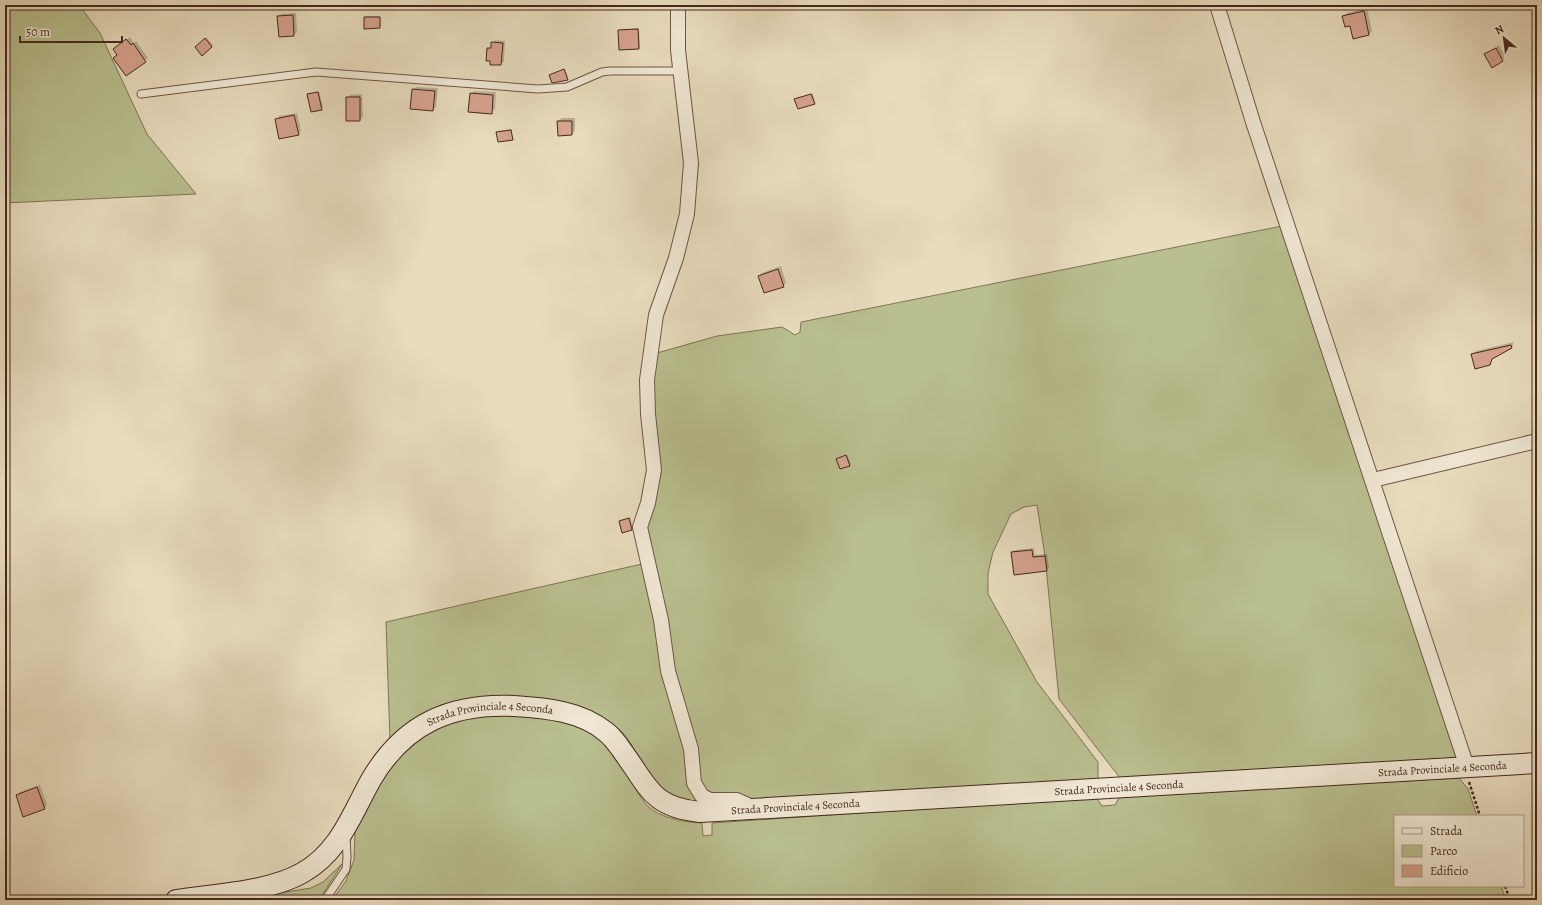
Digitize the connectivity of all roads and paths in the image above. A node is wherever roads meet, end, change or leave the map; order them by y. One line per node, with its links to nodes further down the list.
1 (678, 5): 3 (street)
2 (1216, 5): 6 (street)
3 (680, 70): 4 (lane); 9 (street)
4 (141, 94)
5 (1537, 441): 6 (street)
6 (1373, 480): 8 (street)
7 (1537, 763): 8 (street, Strada Provinciale 4 Seconda)
8 (1467, 767): 9 (street, Strada Provinciale 4 Seconda); 10 (path)
9 (755, 809): 11 (street, Strada Provinciale 4 Seconda)
10 (1480, 815)
11 (346, 830): 13 (street, Strada Provinciale 4 Seconda); 14 (lane)
12 (1505, 887): 15 (path)
13 (176, 900)
14 (325, 900)
15 (1510, 900)

